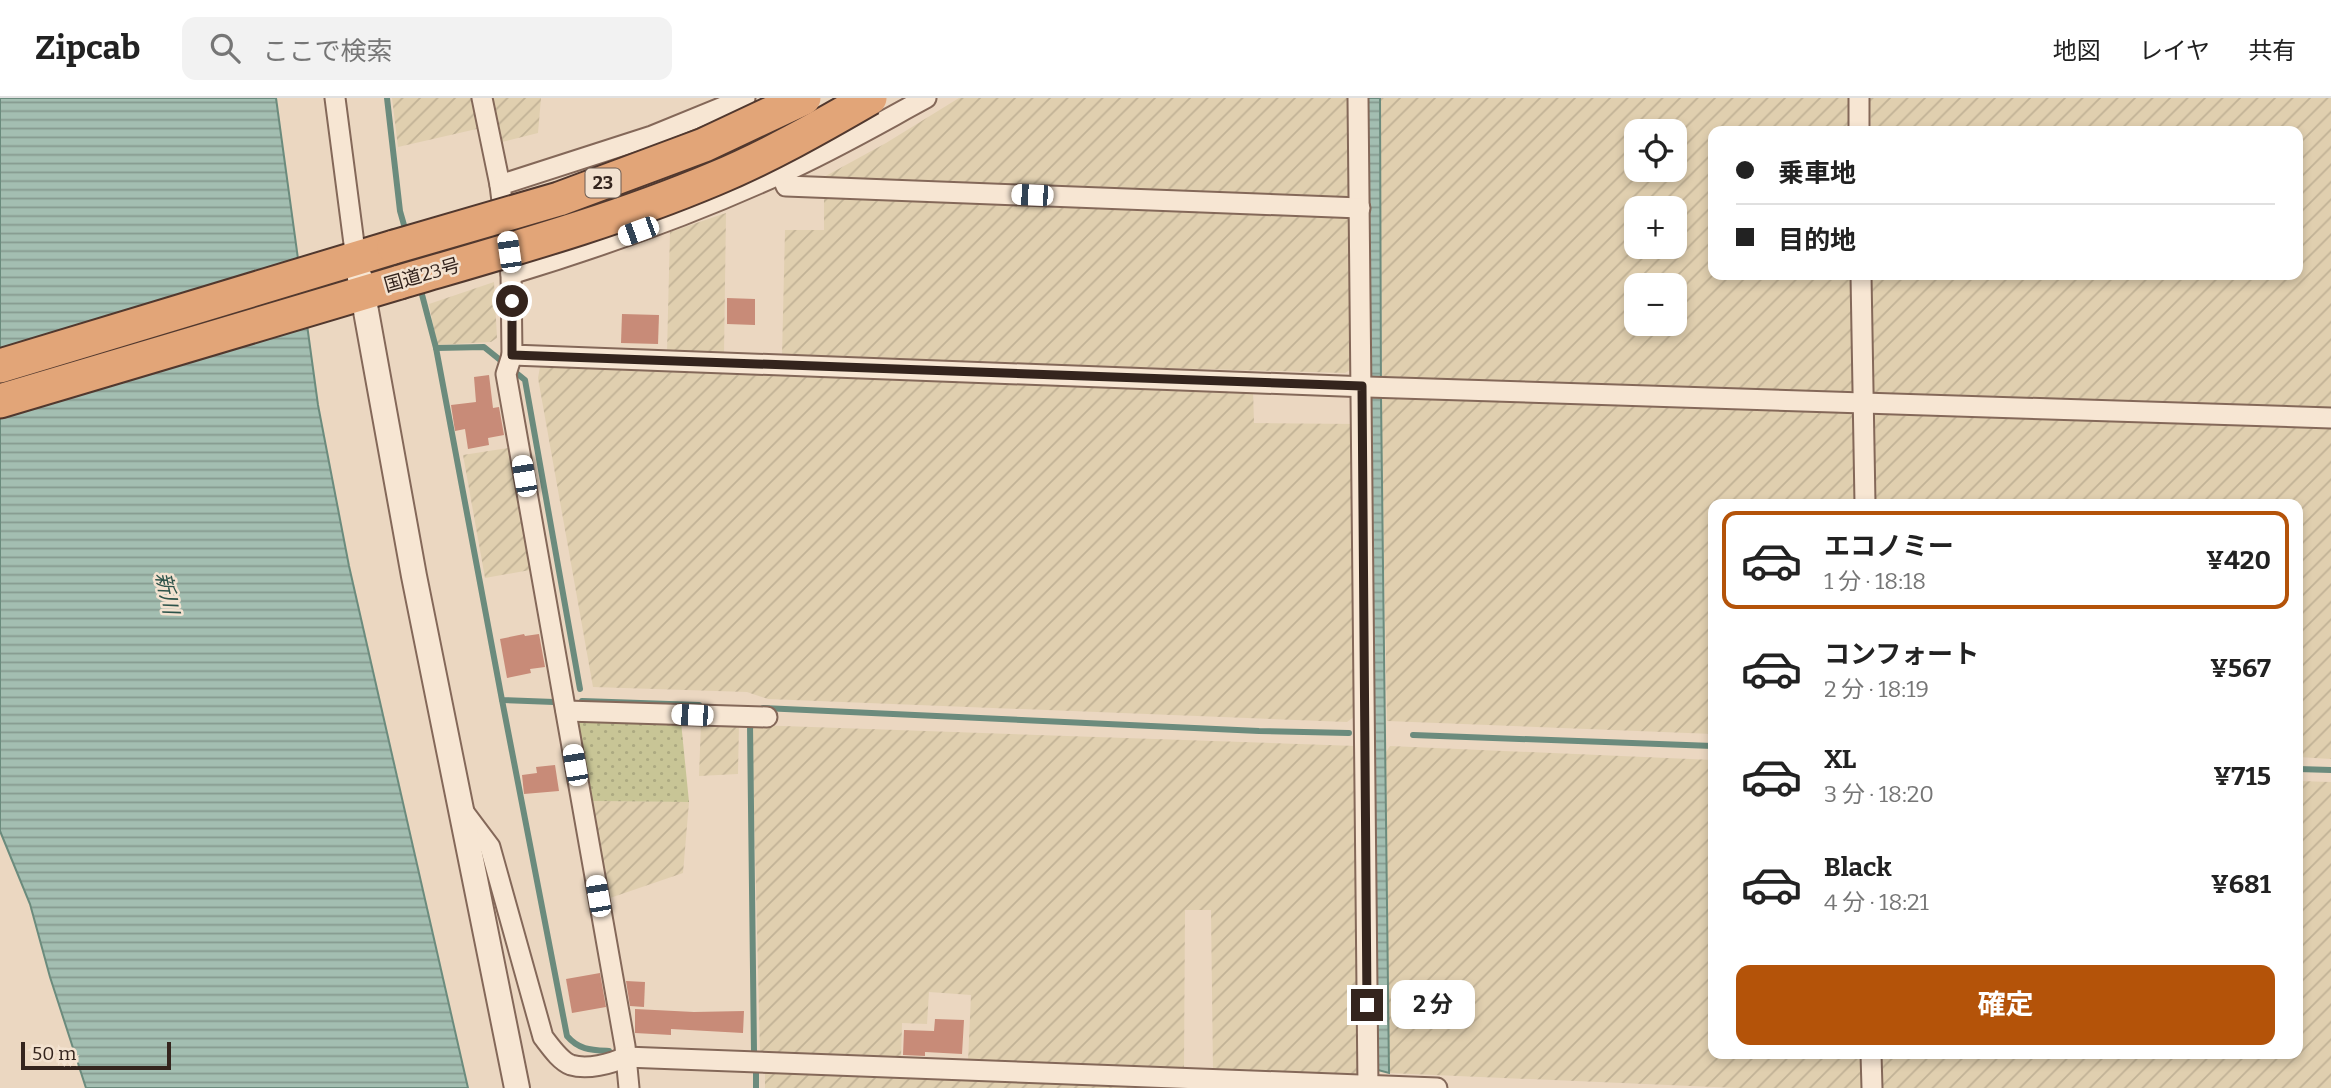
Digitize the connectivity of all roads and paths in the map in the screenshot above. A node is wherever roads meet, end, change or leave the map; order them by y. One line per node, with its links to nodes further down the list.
1 (335, 98): 13 (street)
2 (482, 98): 11 (street)
3 (745, 98): 11 (street)
4 (804, 98): 13 (highway, 国道23号 / 23, bridge)
5 (870, 98): 16 (highway, 国道23号 / 23, bridge)
6 (926, 98): 10 (street)
7 (1358, 98): 12 (street)
8 (1859, 98): 9 (street)
9 (1859, 126)
10 (781, 174): 12 (street); 14 (street)
11 (500, 185): 14 (street)
12 (1360, 208): 19 (street)
13 (350, 260): 16 (street); 18 (highway, 国道23号 / 23)
14 (512, 274): 17 (street)
15 (1861, 280): 21 (street)
16 (356, 294): 20 (highway, 国道23号 / 23); 26 (street)
17 (510, 363): 19 (street); 24 (street)
18 (0, 366)
19 (1372, 387): 21 (street); 29 (street)
20 (0, 401)
21 (1863, 403): 22 (street); 23 (street)
22 (2331, 418)
23 (1865, 499)
24 (566, 711): 25 (street); 27 (street)
25 (767, 717)
26 (460, 806): 27 (street); 30 (street)
27 (625, 1057): 29 (street); 31 (street)
28 (1871, 1059): 33 (street)
29 (1368, 1086): 32 (street)
30 (517, 1088)
31 (629, 1088)
32 (1437, 1088)
33 (1871, 1088)

